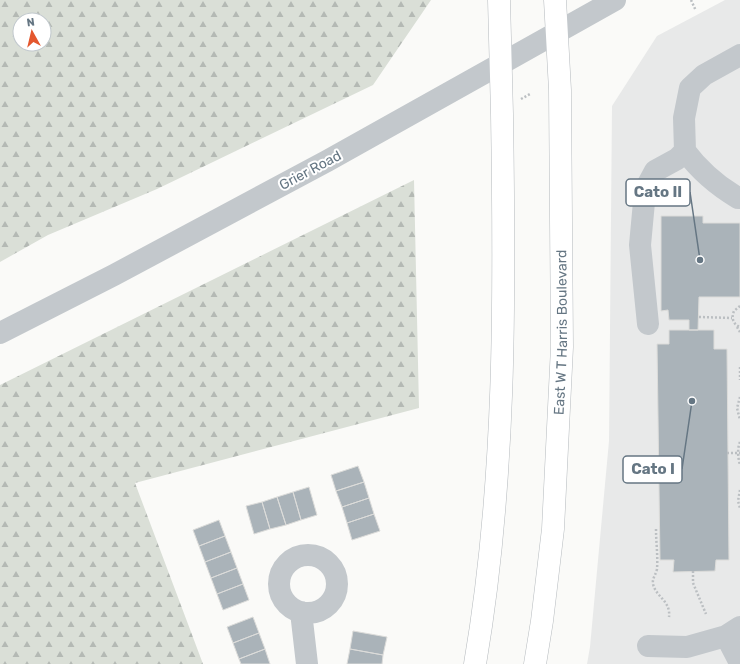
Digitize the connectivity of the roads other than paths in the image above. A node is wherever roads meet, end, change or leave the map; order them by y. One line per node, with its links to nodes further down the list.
1 (500, 0): 6 (main road)
2 (555, 0): 4 (main road, East W T Harris Boulevard)
3 (615, 0): 4 (street, Grier Road)
4 (557, 32): 6 (street, Grier Road); 17 (main road, East W T Harris Boulevard)
5 (740, 55): 7 (street)
6 (500, 65): 10 (street, Grier Road); 16 (main road)
7 (685, 151): 8 (street); 9 (street)
8 (740, 198)
9 (648, 324)
10 (0, 333)
11 (301, 612): 15 (street)
12 (733, 632): 13 (street); 14 (street)
13 (648, 646)
14 (740, 663)
15 (307, 664)
16 (475, 664)
17 (535, 664)

